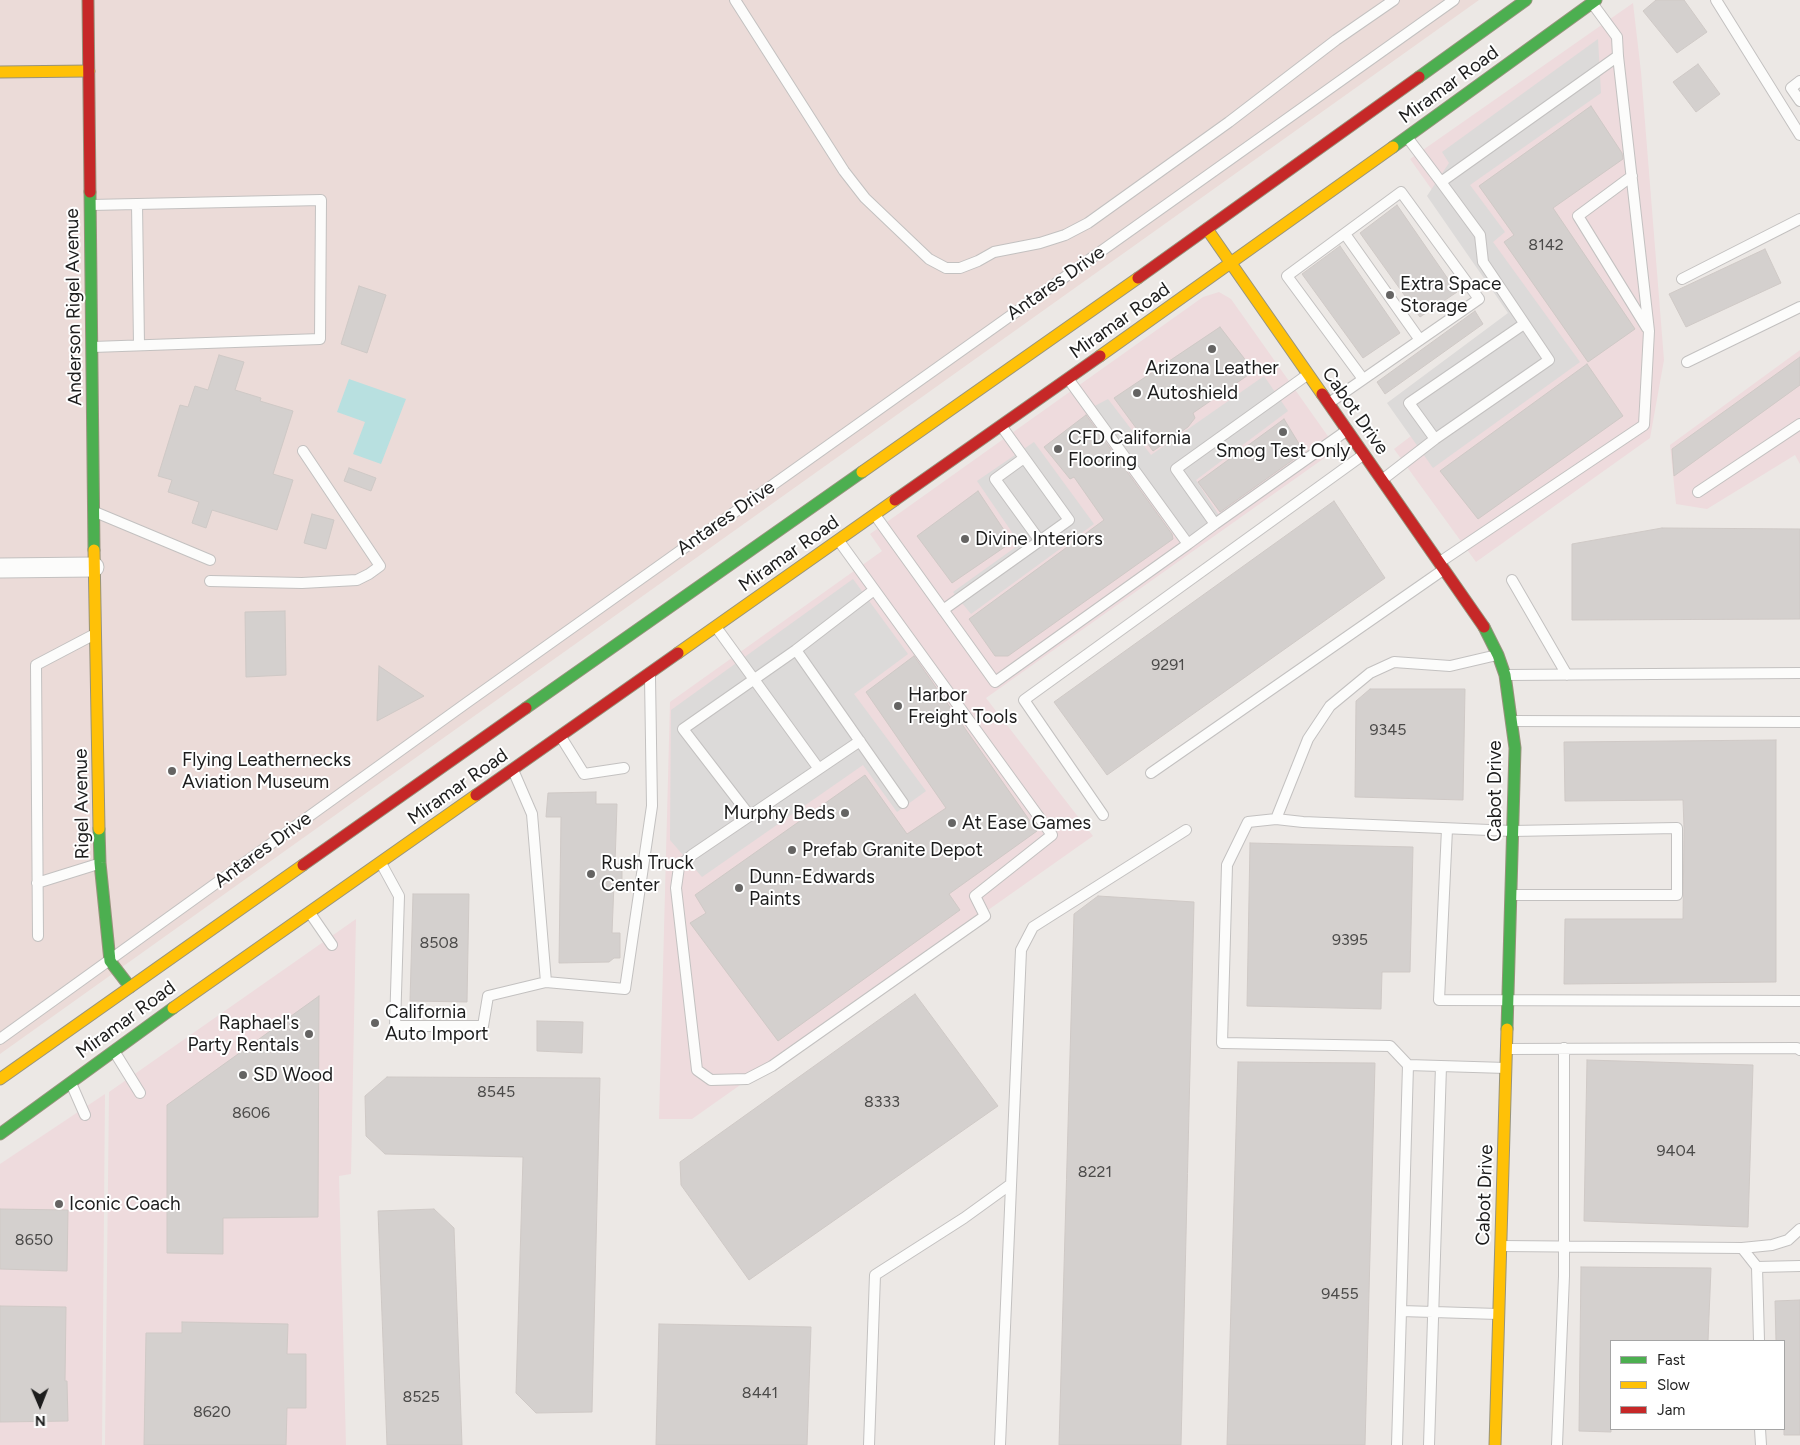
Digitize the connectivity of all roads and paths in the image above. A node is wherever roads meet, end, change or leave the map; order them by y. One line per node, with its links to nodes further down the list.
1 (88, 0): 9 (main road, Anderson Rigel Avenue)
2 (735, 0): 3 (lane)
3 (1394, 0)
4 (1454, 0): 90 (lane, Antares Drive)
5 (1526, 0): 20 (main road, Miramar Road)
6 (1716, 0): 13 (lane)
7 (1594, 1): 8 (lane); 14 (main road, Miramar Road)
8 (1618, 56): 15 (lane); 16 (lane)
9 (89, 71): 10 (main road); 17 (main road, Anderson Rigel Avenue)
10 (0, 72)
11 (1800, 81): 12 (lane)
12 (1800, 101)
13 (1800, 135)
14 (1407, 137): 16 (lane); 22 (main road, Miramar Road)
15 (1632, 176): 26 (lane); 26 (lane)
16 (1441, 182): 25 (lane)
17 (90, 204): 18 (lane); 29 (main road, Anderson Rigel Avenue)
18 (137, 204): 28 (lane); 28 (lane)
19 (1799, 220): 23 (lane)
20 (1207, 229): 22 (main road, Cabot Drive); 92 (main road, Miramar Road)
21 (1345, 234): 27 (lane); 27 (lane); 33 (lane)
22 (1231, 264): 31 (main road, Cabot Drive); 32 (main road, Miramar Road)
23 (1682, 280)
24 (1800, 307): 30 (lane)
25 (1524, 324): 38 (lane); 38 (lane)
26 (1649, 331): 51 (lane)
27 (1420, 340): 33 (lane)
28 (138, 345): 29 (lane)
29 (92, 347): 44 (main road, Anderson Rigel Avenue)
30 (1687, 362)
31 (1308, 374): 34 (main road, Cabot Drive); 46 (lane)
32 (1069, 379): 36 (main road, Miramar Road); 49 (lane)
33 (1363, 379): 34 (lane)
34 (1328, 403): 37 (main road, Cabot Drive)
35 (1800, 424): 43 (lane)
36 (1002, 426): 41 (lane); 45 (main road, Miramar Road)
37 (1347, 430): 40 (main road, Cabot Drive); 46 (lane)
38 (1435, 439): 42 (lane)
39 (303, 451): 55 (lane)
40 (1364, 454): 42 (main road, Cabot Drive); 77 (lane)
41 (1024, 458): 48 (lane); 48 (lane)
42 (1382, 480): 51 (main road, Cabot Drive)
43 (1698, 492)
44 (94, 512): 50 (lane); 52 (main road, Anderson Rigel Avenue)
45 (874, 515): 47 (main road, Miramar Road); 57 (lane)
46 (1216, 524): 49 (lane)
47 (838, 541): 56 (lane); 59 (main road, Miramar Road)
48 (1040, 541): 57 (lane)
49 (1188, 544): 57 (lane)
50 (210, 560)
51 (1442, 566): 62 (main road, Cabot Drive); 75 (lane)
52 (94, 567): 53 (street); 58 (main road, Anderson Rigel Avenue)
53 (0, 568)
54 (1512, 580): 66 (lane)
55 (210, 581)
56 (874, 590): 61 (lane); 78 (lane)
57 (943, 610)
58 (95, 614): 60 (main road, Rigel Avenue)
59 (716, 627): 63 (main road, Miramar Road); 67 (lane)
60 (96, 633): 84 (main road, Rigel Avenue); 85 (lane)
61 (796, 650): 67 (lane); 71 (lane)
62 (1498, 655): 65 (main road, Cabot Drive); 79 (lane)
63 (650, 673): 70 (main road, Miramar Road); 91 (lane)
64 (1800, 673): 66 (lane)
65 (1505, 675): 66 (lane); 68 (main road, Cabot Drive)
66 (1567, 675)
67 (754, 679): 73 (lane); 78 (lane)
68 (1511, 721): 69 (lane); 82 (main road, Cabot Drive)
69 (1800, 722)
70 (560, 736): 72 (lane); 74 (main road, Miramar Road)
71 (860, 740): 73 (lane); 76 (lane)
72 (624, 768)
73 (819, 769): 78 (lane)
74 (512, 770): 83 (main road, Miramar Road); 91 (lane)
75 (1151, 773)
76 (903, 803)
77 (1103, 815)
78 (750, 816)
79 (1276, 819): 80 (lane); 100 (lane)
80 (1447, 829): 82 (lane); 93 (lane)
81 (1186, 830): 108 (lane)
82 (1512, 831): 86 (main road, Cabot Drive); 86 (lane)
83 (380, 862): 87 (main road, Miramar Road); 91 (lane)
84 (100, 863): 85 (lane); 90 (main road, Rigel Avenue)
85 (37, 883): 88 (lane)
86 (1510, 895): 93 (main road, Cabot Drive)
87 (310, 912): 89 (lane); 98 (main road, Miramar Road)
88 (38, 936)
89 (332, 945)
90 (110, 961): 92 (main road); 95 (lane, Antares Drive)
91 (546, 982)
92 (130, 987): 103 (main road, Miramar Road)
93 (1508, 1001): 94 (lane); 97 (main road, Cabot Drive)
94 (1800, 1001)
95 (0, 1039)
96 (1564, 1048): 97 (lane); 99 (lane); 110 (lane)
97 (1506, 1049): 102 (main road, Cabot Drive)
98 (114, 1050): 104 (main road, Miramar Road); 105 (lane)
99 (1800, 1050)
100 (1408, 1065): 101 (lane); 115 (lane)
101 (1441, 1066): 102 (lane); 116 (lane)
102 (1506, 1068): 111 (main road, Cabot Drive)
103 (0, 1079)
104 (70, 1082): 106 (lane); 107 (main road, Miramar Road)
105 (140, 1093)
106 (85, 1115)
107 (0, 1134)
108 (1011, 1184): 120 (lane); 121 (lane)
109 (1800, 1229): 112 (lane)
110 (1563, 1245): 111 (lane); 112 (lane); 125 (lane)
111 (1501, 1246): 117 (main road, Cabot Drive)
112 (1742, 1248): 114 (lane)
113 (1800, 1266): 114 (lane)
114 (1757, 1267): 118 (lane)
115 (1401, 1311): 116 (lane); 122 (lane)
116 (1433, 1312): 117 (lane); 123 (lane)
117 (1499, 1314): 124 (main road, Cabot Drive)
118 (1758, 1340)
119 (1760, 1430): 126 (lane)
120 (869, 1445)
121 (1000, 1445)
122 (1397, 1445)
123 (1430, 1445)
124 (1495, 1445)
125 (1557, 1445)
126 (1761, 1445)

